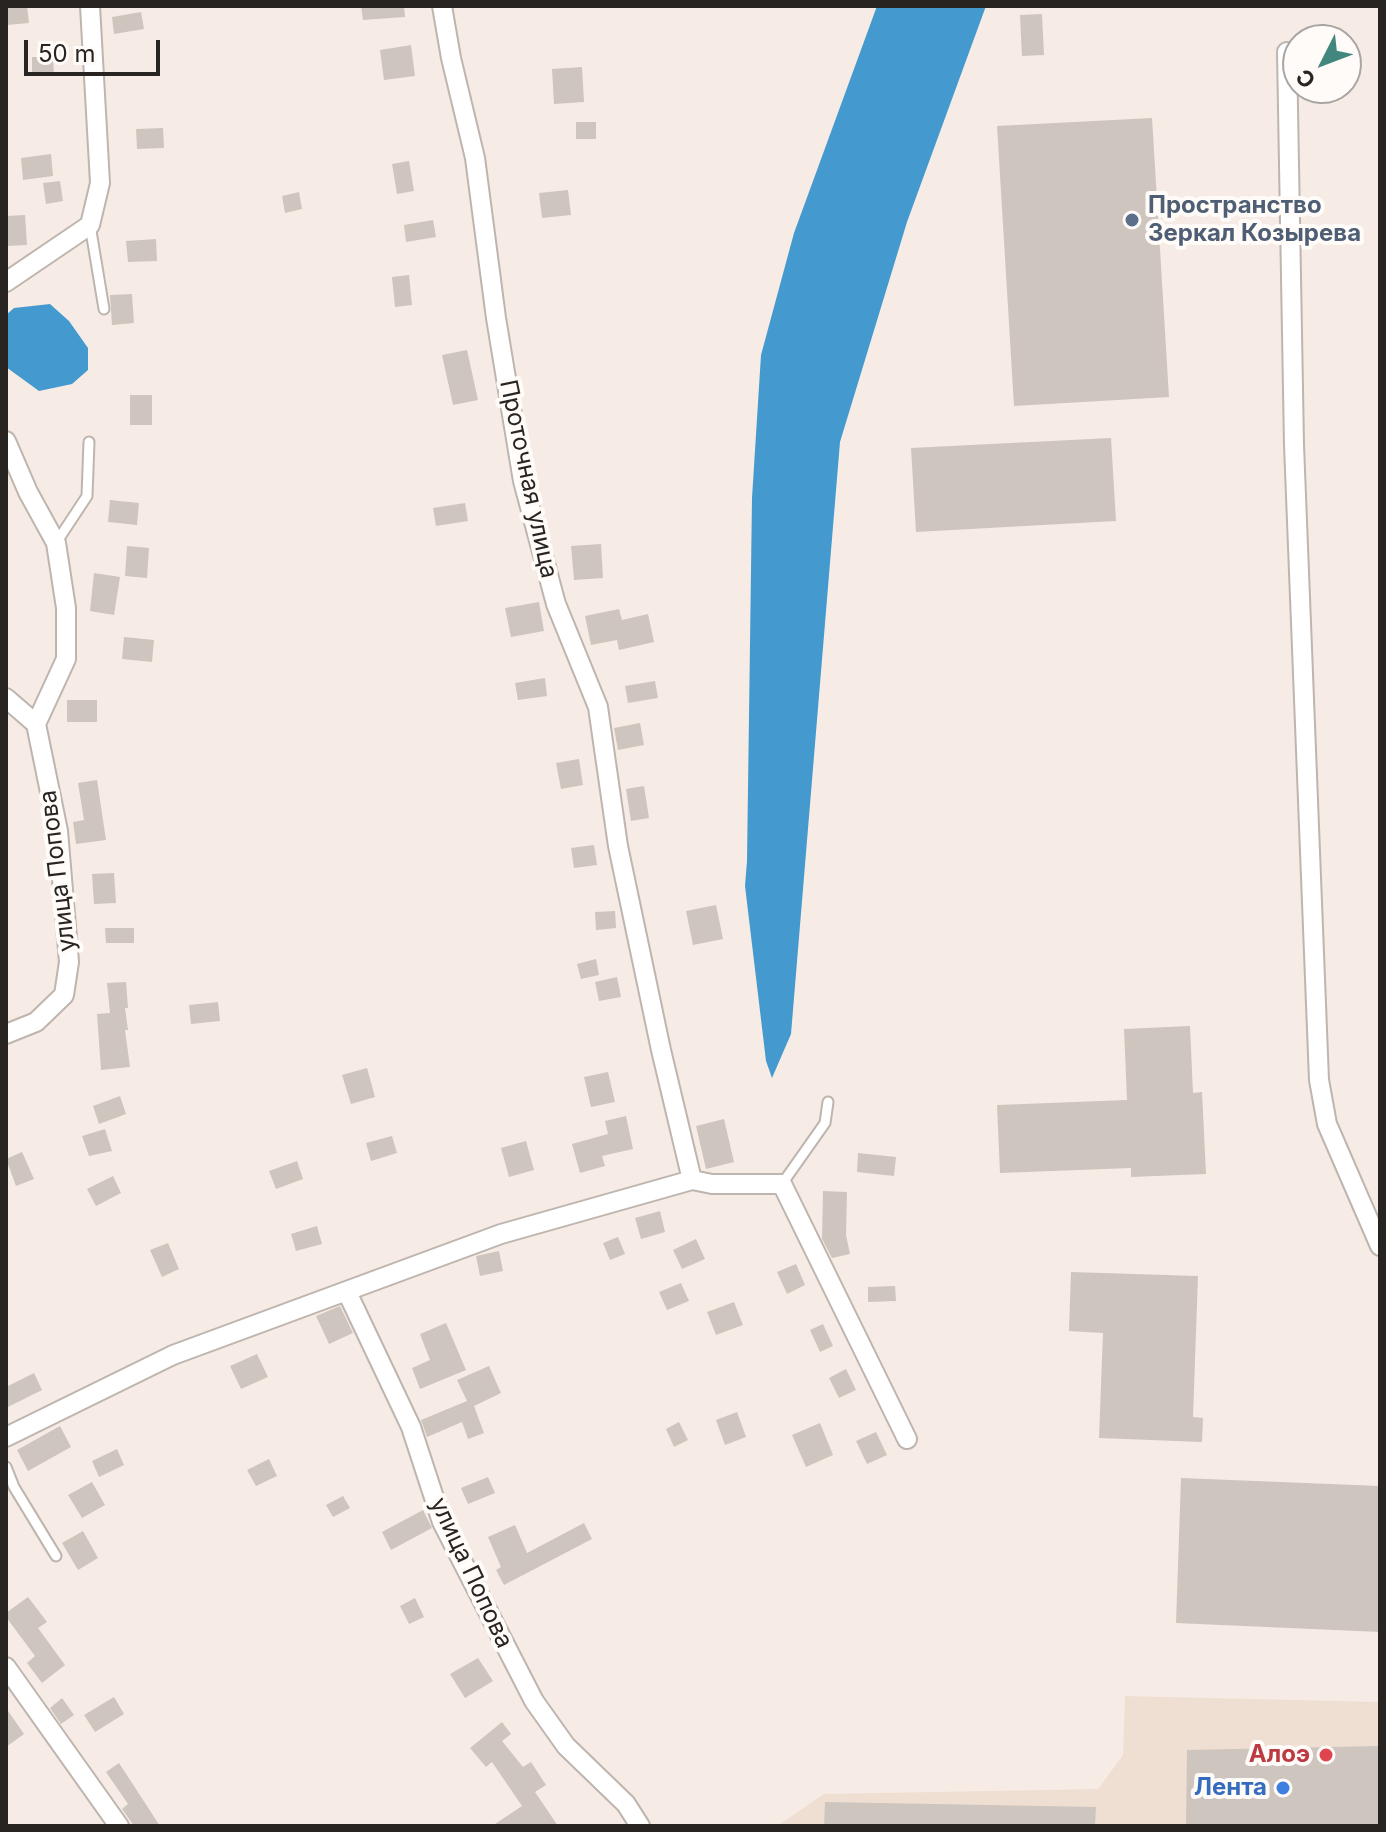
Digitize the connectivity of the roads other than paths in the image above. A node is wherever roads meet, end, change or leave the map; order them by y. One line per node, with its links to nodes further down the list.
1 (90, 6): 4 (street)
2 (442, 6): 14 (street, Проточная улица)
3 (1288, 104): 16 (street)
4 (90, 225): 5 (street); 6 (lane)
5 (6, 282)
6 (104, 309)
7 (6, 441): 9 (street)
8 (89, 442): 9 (lane)
9 (56, 543): 11 (street)
10 (6, 698): 11 (street)
11 (36, 724): 12 (street, улица Попова)
12 (6, 1034)
13 (828, 1102): 15 (lane)
14 (692, 1180): 15 (street); 17 (street)
15 (782, 1184): 19 (street)
16 (1380, 1246)
17 (347, 1292): 18 (street); 24 (street, улица Попова)
18 (6, 1437)
19 (907, 1439)
20 (6, 1467): 21 (lane)
21 (56, 1556)
22 (6, 1667): 23 (street)
23 (119, 1826)
24 (640, 1826)

